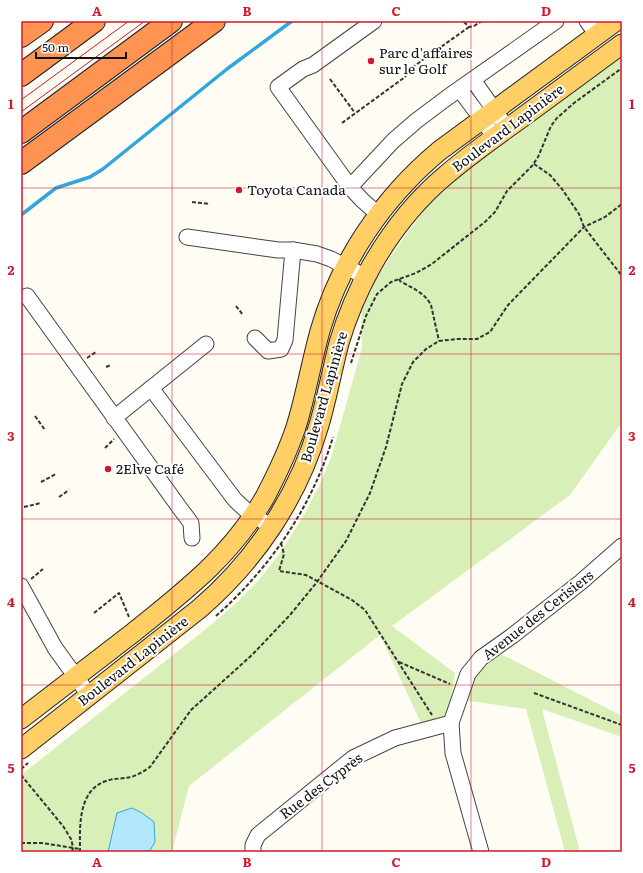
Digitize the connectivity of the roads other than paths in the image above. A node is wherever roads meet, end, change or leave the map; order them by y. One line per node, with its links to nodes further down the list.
1 (42, 21): 9 (highway)
2 (94, 21): 11 (highway)
3 (172, 21): 15 (highway)
4 (214, 21): 17 (highway)
5 (374, 21): 18 (street)
6 (556, 21): 12 (street)
7 (616, 21): 8 (main road, Boulevard Lapinière)
8 (592, 28): 14 (main road, Boulevard Lapinière)
9 (21, 36)
10 (622, 44): 16 (main road, Boulevard Lapinière)
11 (21, 75)
12 (473, 80): 13 (street); 14 (street)
13 (460, 90): 14 (street); 18 (street)
14 (488, 115): 16 (street); 19 (main road, Boulevard Lapinière)
15 (21, 132)
16 (501, 133): 23 (main road, Boulevard Lapinière)
17 (21, 163)
18 (350, 187): 19 (street)
19 (379, 214): 22 (main road, Boulevard Lapinière)
20 (187, 237): 21 (street)
21 (293, 250): 22 (street); 25 (street)
22 (346, 267): 23 (street); 29 (main road, Boulevard Lapinière)
23 (366, 277): 30 (main road, Boulevard Lapinière)
24 (27, 296): 28 (street)
25 (255, 338)
26 (206, 344): 27 (street)
27 (151, 388): 28 (street); 29 (street)
28 (114, 418): 31 (street)
29 (253, 515): 30 (street); 34 (main road, Boulevard Lapinière)
30 (277, 535): 35 (main road, Boulevard Lapinière)
31 (192, 538)
32 (622, 546): 37 (street, Avenue des Cerisiers)
33 (25, 583): 34 (street)
34 (76, 677): 35 (street); 36 (main road, Boulevard Lapinière)
35 (89, 695): 38 (main road, Boulevard Lapinière)
36 (21, 719)
37 (445, 725): 39 (street, Rue des Cyprès); 40 (street, Avenue des Cerisiers)
38 (21, 748)
39 (253, 852)
40 (480, 852)

